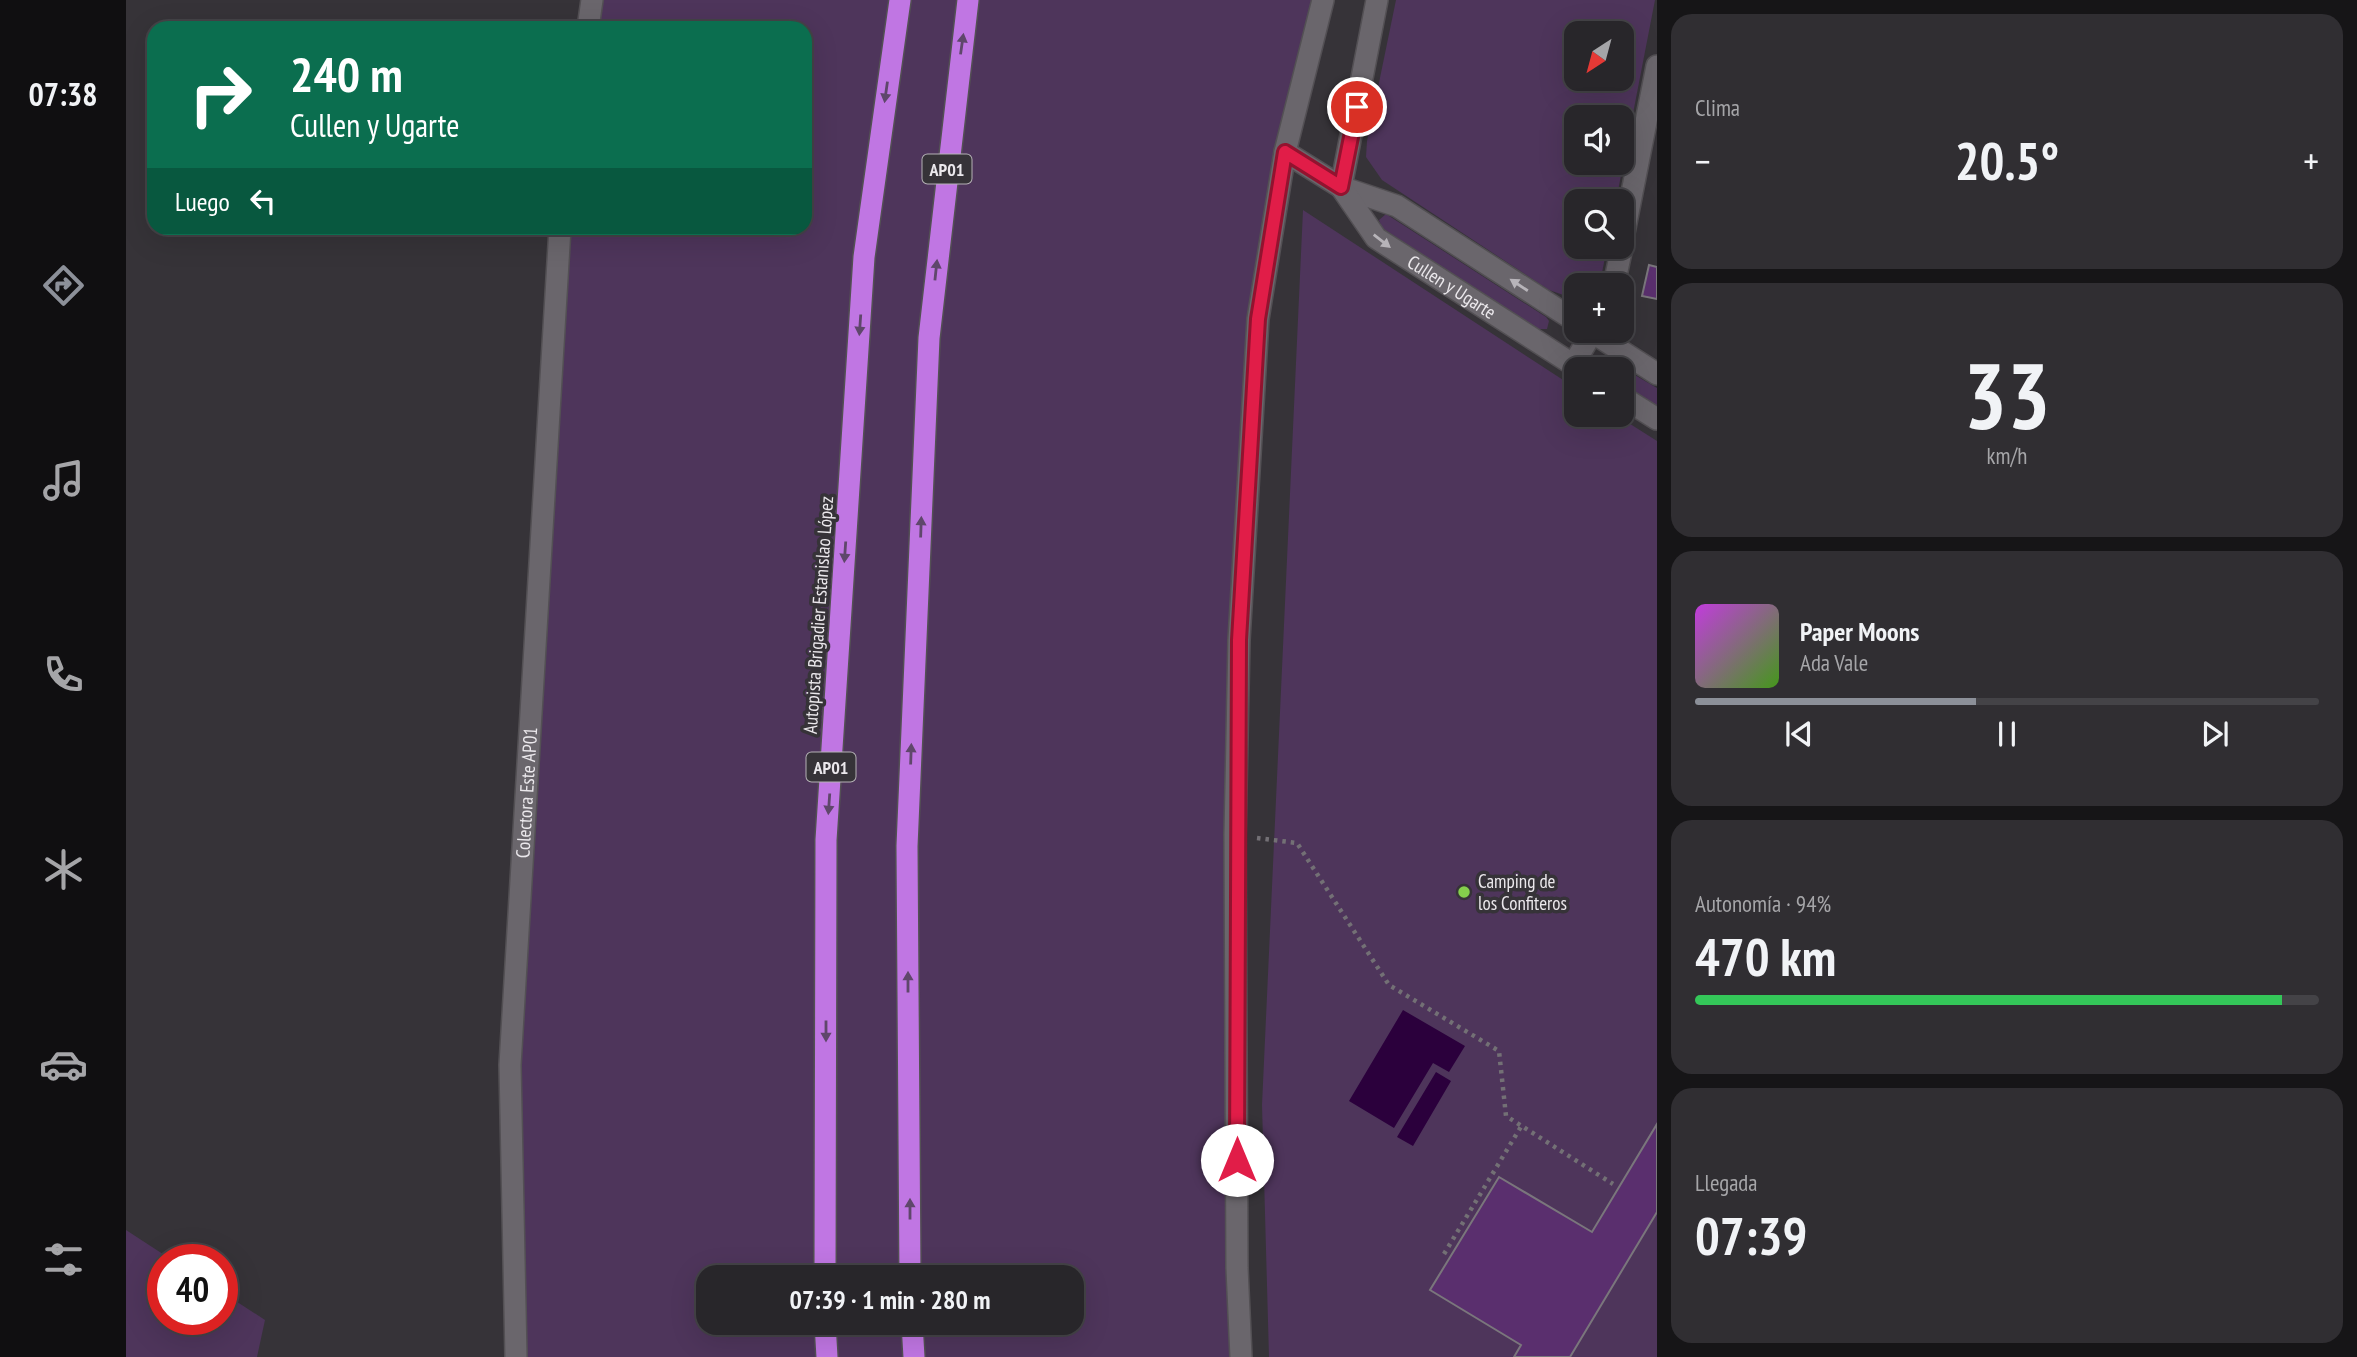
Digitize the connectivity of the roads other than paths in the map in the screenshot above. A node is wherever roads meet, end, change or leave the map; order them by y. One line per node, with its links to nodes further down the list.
1 (592, 0): 6 (street)
2 (900, 0): 18 (highway, Autopista Brigadier Estanislao López / AP01, one-way to 18)
3 (968, 0): 19 (highway, AP01, one-way to 3)
4 (1323, 0): 8 (street)
5 (1377, 0): 9 (street)
6 (589, 21)
7 (1657, 66): 10 (street)
8 (1285, 152): 9 (street, Cullen y Ugarte); 25 (street)
9 (1341, 187): 12 (street, Cullen y Ugarte, one-way to 9); 14 (street, Cullen y Ugarte, one-way to 14)
10 (1633, 189)
11 (560, 235): 22 (street, Colectora Este AP01)
12 (1564, 314)
13 (1609, 343): 15 (street, Cullen y Ugarte)
14 (1564, 359)
15 (1657, 374)
16 (1634, 405): 17 (street)
17 (1657, 419)
18 (825, 1265)
19 (910, 1265)
20 (826, 1335): 23 (highway)
21 (913, 1335): 24 (highway)
22 (516, 1357)
23 (827, 1357)
24 (914, 1357)
25 (1241, 1357)

